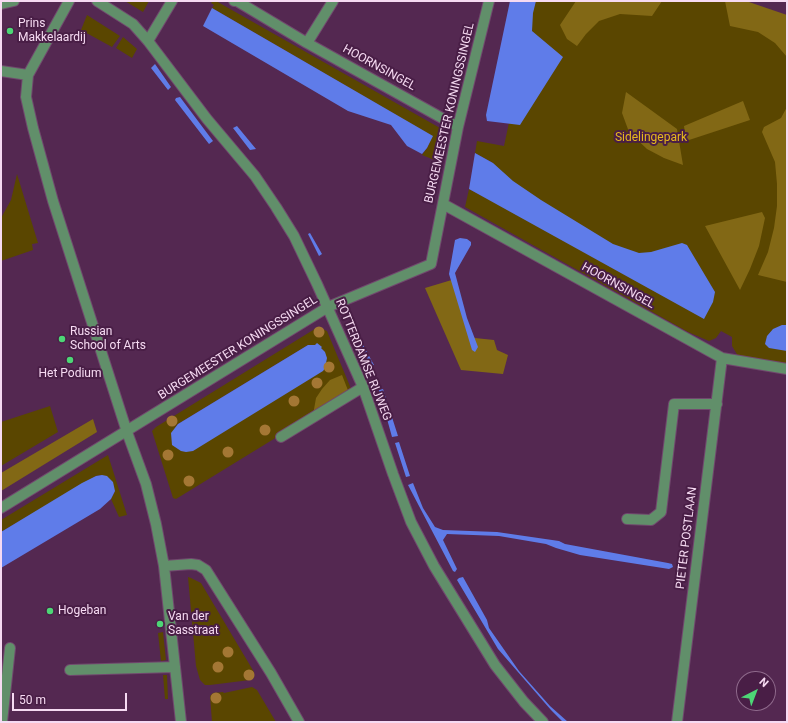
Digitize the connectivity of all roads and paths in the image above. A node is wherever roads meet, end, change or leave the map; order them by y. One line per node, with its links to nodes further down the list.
1 (14, 1): 8 (street)
2 (69, 1): 12 (street)
3 (97, 1): 9 (street, ROTTERDAMSE RIJWEG)
4 (172, 1): 9 (street)
5 (236, 1): 10 (street, HOORNSINGEL)
6 (333, 1): 10 (street)
7 (489, 1): 13 (street, BURGEMEESTER KONINGSSINGEL)
8 (1, 4)
9 (148, 41): 15 (street, ROTTERDAMSE RIJWEG)
10 (307, 44): 13 (street, HOORNSINGEL)
11 (1, 71): 12 (street)
12 (28, 75): 20 (street)
13 (458, 127): 14 (street, BURGEMEESTER KONINGSSINGEL)
14 (443, 204): 15 (street, BURGEMEESTER KONINGSSINGEL); 16 (street, HOORNSINGEL)
15 (328, 307): 18 (street, ROTTERDAMSE RIJWEG); 20 (street, BURGEMEESTER KONINGSSINGEL)
16 (722, 358): 17 (street, HOORNSINGEL); 19 (street, PIETER POSTLAAN)
17 (787, 369)
18 (363, 388): 21 (street); 31 (street, ROTTERDAMSE RIJWEG)
19 (717, 404): 23 (street); 32 (street, PIETER POSTLAAN)
20 (127, 432): 22 (street, BURGEMEESTER KONINGSSINGEL); 24 (street)
21 (281, 438)
22 (1, 508)
23 (627, 520)
24 (164, 566): 26 (street); 30 (street)
25 (10, 648): 28 (street)
26 (175, 667): 27 (street); 29 (street)
27 (70, 670)
28 (2, 722)
29 (181, 722)
30 (299, 722)
31 (543, 722)
32 (677, 722)

